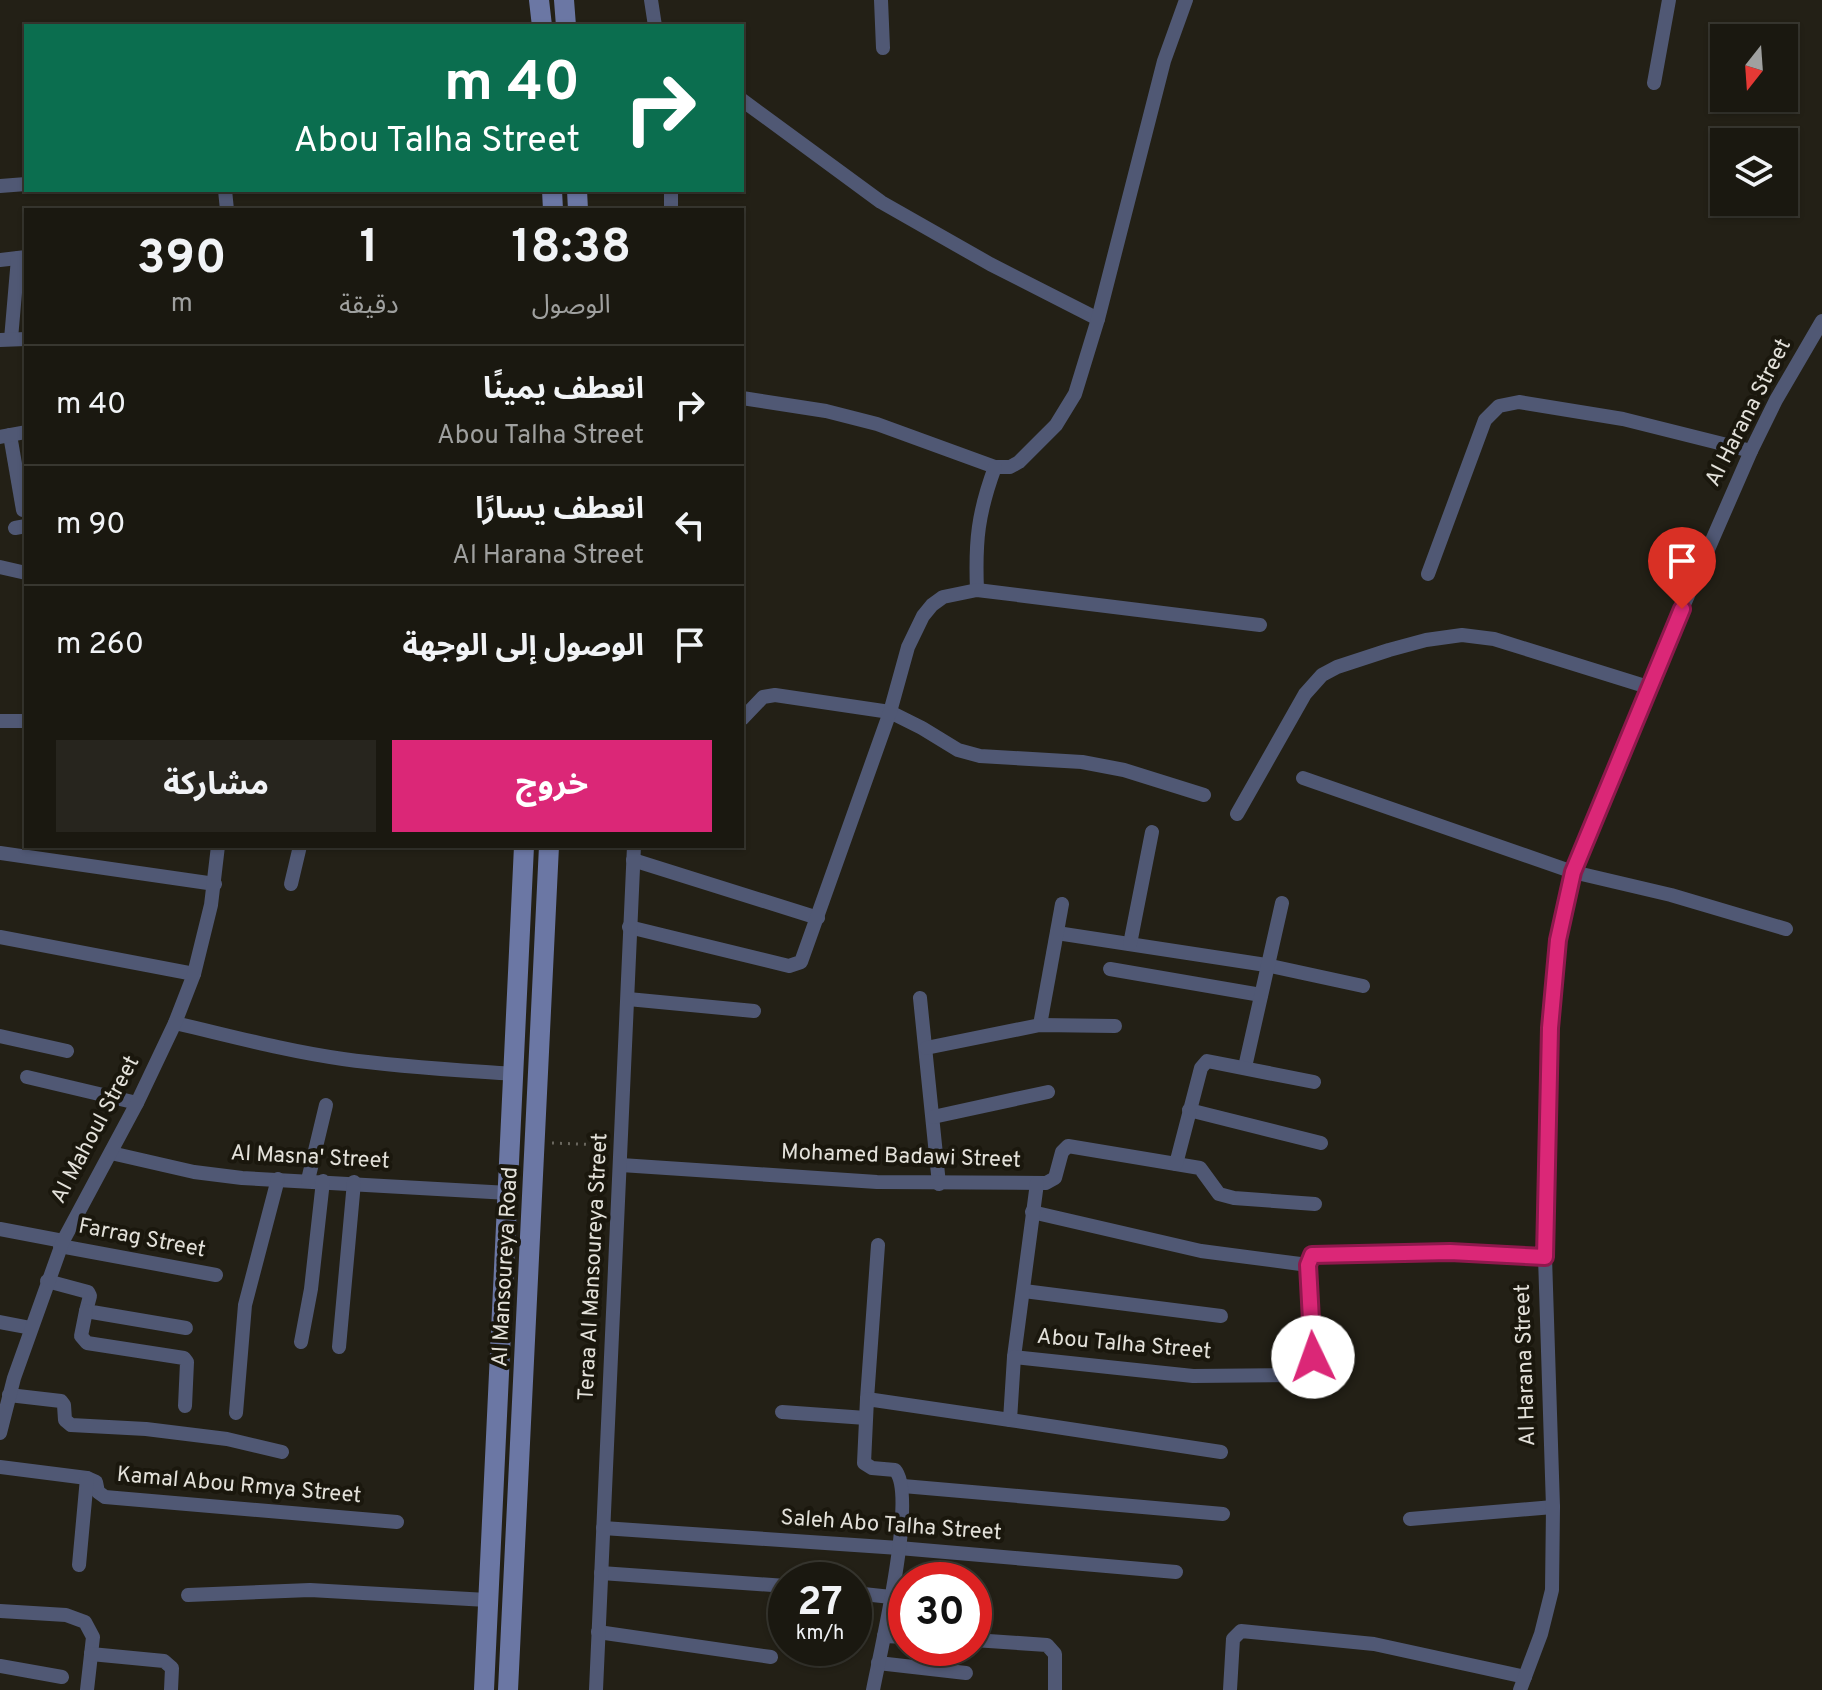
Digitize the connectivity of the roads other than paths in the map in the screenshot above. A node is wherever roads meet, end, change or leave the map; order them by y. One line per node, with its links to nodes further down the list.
1 (539, 0): 7 (main road)
2 (564, 0): 8 (main road)
3 (651, 0): 9 (street)
4 (881, 0): 10 (street)
5 (1186, 0): 17 (street)
6 (1669, 0): 11 (street)
7 (542, 24)
8 (566, 24)
9 (655, 24)
10 (883, 48)
11 (1654, 83)
12 (744, 101): 17 (street)
13 (24, 184): 14 (street)
14 (0, 186)
15 (22, 258): 16 (street); 19 (street)
16 (0, 260)
17 (1098, 319): 23 (street)
18 (1822, 321): 22 (street, Al Harana Street)
19 (12, 339)
20 (744, 398): 23 (street)
21 (5, 436): 24 (street)
22 (1751, 451): 27 (street); 30 (street, Al Harana Street)
23 (995, 467): 28 (street)
24 (23, 510)
25 (0, 567): 26 (street)
26 (24, 573)
27 (1428, 574)
28 (977, 590): 29 (street); 31 (street)
29 (1260, 625)
30 (1648, 687): 37 (street); 45 (street, Al Harana Street)
31 (890, 712): 32 (street); 36 (street); 50 (street)
32 (744, 717)
33 (0, 721): 34 (street)
34 (24, 721)
35 (1303, 778): 45 (street)
36 (1204, 795)
37 (1237, 814)
38 (1152, 832): 55 (street)
39 (218, 848): 46 (street, Al Mahoul Street)
40 (300, 848): 47 (street)
41 (524, 848): 71 (main road, Al Mansoureya Road)
42 (549, 848): 115 (main road, Al Mansoureya Road)
43 (0, 853): 46 (street)
44 (634, 853): 50 (street); 51 (street, Teraa Al Mansoureya Street)
45 (1573, 872): 52 (street); 94 (street, Al Harana Street)
46 (215, 884): 58 (street, Al Mahoul Street)
47 (291, 884)
48 (1282, 903): 56 (street)
49 (1062, 904): 53 (street)
50 (818, 918): 51 (street)
51 (629, 927): 62 (street, Teraa Al Mansoureya Street)
52 (1786, 929)
53 (1057, 933): 55 (street); 65 (street)
54 (0, 937): 58 (street)
55 (1130, 944): 56 (street)
56 (1266, 965): 59 (street); 60 (street)
57 (1110, 969): 60 (street)
58 (194, 974): 64 (street, Al Mahoul Street)
59 (1363, 986)
60 (1261, 995): 70 (street)
61 (920, 998): 68 (street)
62 (628, 999): 63 (street); 82 (street, Teraa Al Mansoureya Street)
63 (754, 1011)
64 (175, 1023): 71 (street); 75 (street, Al Mahoul Street)
65 (1040, 1025): 66 (street); 68 (street)
66 (1115, 1026)
67 (0, 1036): 69 (street)
68 (926, 1048): 78 (street)
69 (67, 1051)
70 (1245, 1067): 73 (street); 77 (street)
71 (514, 1074): 88 (main road, Al Mansoureya Road)
72 (27, 1077): 75 (street)
73 (1314, 1082)
74 (1048, 1092): 78 (street)
75 (137, 1103): 80 (street, Al Mahoul Street)
76 (326, 1105): 84 (street)
77 (1189, 1110): 79 (street); 81 (street)
78 (933, 1117): 87 (street)
79 (1321, 1143)
80 (111, 1153): 83 (street, Al Masna' Street); 92 (street, Al Mahoul Street)
81 (1176, 1164): 86 (street, Mohamed Badawi Street); 89 (street)
82 (621, 1165): 87 (street, Mohamed Badawi Street); 127 (street, Teraa Al Mansoureya Street)
83 (278, 1179): 84 (street, Al Masna' Street); 112 (street)
84 (315, 1181): 85 (street, Al Masna' Street); 104 (street)
85 (354, 1182): 88 (street, Al Masna' Street); 105 (street)
86 (1037, 1183): 87 (street, Mohamed Badawi Street); 90 (street)
87 (939, 1184)
88 (509, 1193): 113 (main road, Al Mansoureya Road)
89 (1315, 1204)
90 (1032, 1212): 95 (street); 98 (street)
91 (0, 1229): 92 (street, Farrag Street)
92 (62, 1244): 96 (street, Farrag Street); 97 (street, Al Mahoul Street)
93 (878, 1245): 109 (street)
94 (1545, 1257): 95 (street); 123 (street, Al Harana Street)
95 (1308, 1265): 106 (street, Abou Talha Street)
96 (216, 1275)
97 (47, 1281): 99 (street); 102 (street, Al Mahoul Street)
98 (1024, 1291): 100 (street); 106 (street)
99 (86, 1311): 103 (street); 110 (street)
100 (1221, 1316)
101 (0, 1322): 102 (street)
102 (31, 1328): 107 (street, Al Mahoul Street)
103 (186, 1328)
104 (301, 1342)
105 (339, 1347)
106 (1014, 1357): 116 (street, Abou Talha Street)
107 (7, 1377): 108 (street, Al Mahoul Street)
108 (9, 1395): 117 (street, Al Mahoul Street); 118 (street)
109 (867, 1399): 114 (street); 116 (street)
110 (185, 1406)
111 (782, 1412): 114 (street)
112 (236, 1413)
113 (498, 1417): 115 (main road); 135 (main road, Al Mansoureya Road)
114 (866, 1418): 122 (street)
115 (522, 1419): 152 (main road, Al Mansoureya Road)
116 (1010, 1420): 119 (street)
117 (0, 1433)
118 (282, 1452)
119 (1221, 1452)
120 (0, 1467): 121 (street, Kamal Abou Rmya Street)
121 (87, 1478): 126 (street, Kamal Abou Rmya Street); 130 (street, Kamal Abou Rmya Street)
122 (903, 1486): 124 (street); 128 (street)
123 (1553, 1507): 125 (street); 148 (street, Al Harana Street)
124 (1223, 1514)
125 (1410, 1519)
126 (397, 1522)
127 (603, 1528): 128 (street, Saleh Abo Talha Street); 132 (street, Teraa Al Mansoureya Street)
128 (899, 1548): 129 (street); 131 (street, Saleh Abo Talha Street)
129 (897, 1562)
130 (79, 1565)
131 (1176, 1572)
132 (601, 1573): 133 (street); 138 (street, Teraa Al Mansoureya Street)
133 (768, 1585)
134 (188, 1595): 135 (street)
135 (487, 1600): 151 (main road, Al Mansoureya Road)
136 (0, 1611): 142 (street)
137 (888, 1614): 139 (street)
138 (598, 1632): 143 (street); 153 (street, Teraa Al Mansoureya Street)
139 (884, 1636): 140 (street); 144 (street)
140 (888, 1636)
141 (992, 1641): 155 (street)
142 (91, 1654): 149 (street); 150 (street)
143 (768, 1657)
144 (878, 1663): 146 (street); 154 (street)
145 (0, 1666): 147 (street)
146 (966, 1673)
147 (62, 1677)
148 (1522, 1684): 156 (street)
149 (87, 1690)
150 (171, 1690)
151 (484, 1690)
152 (508, 1690)
153 (596, 1690)
154 (873, 1690)
155 (1055, 1690)
156 (1230, 1690)

